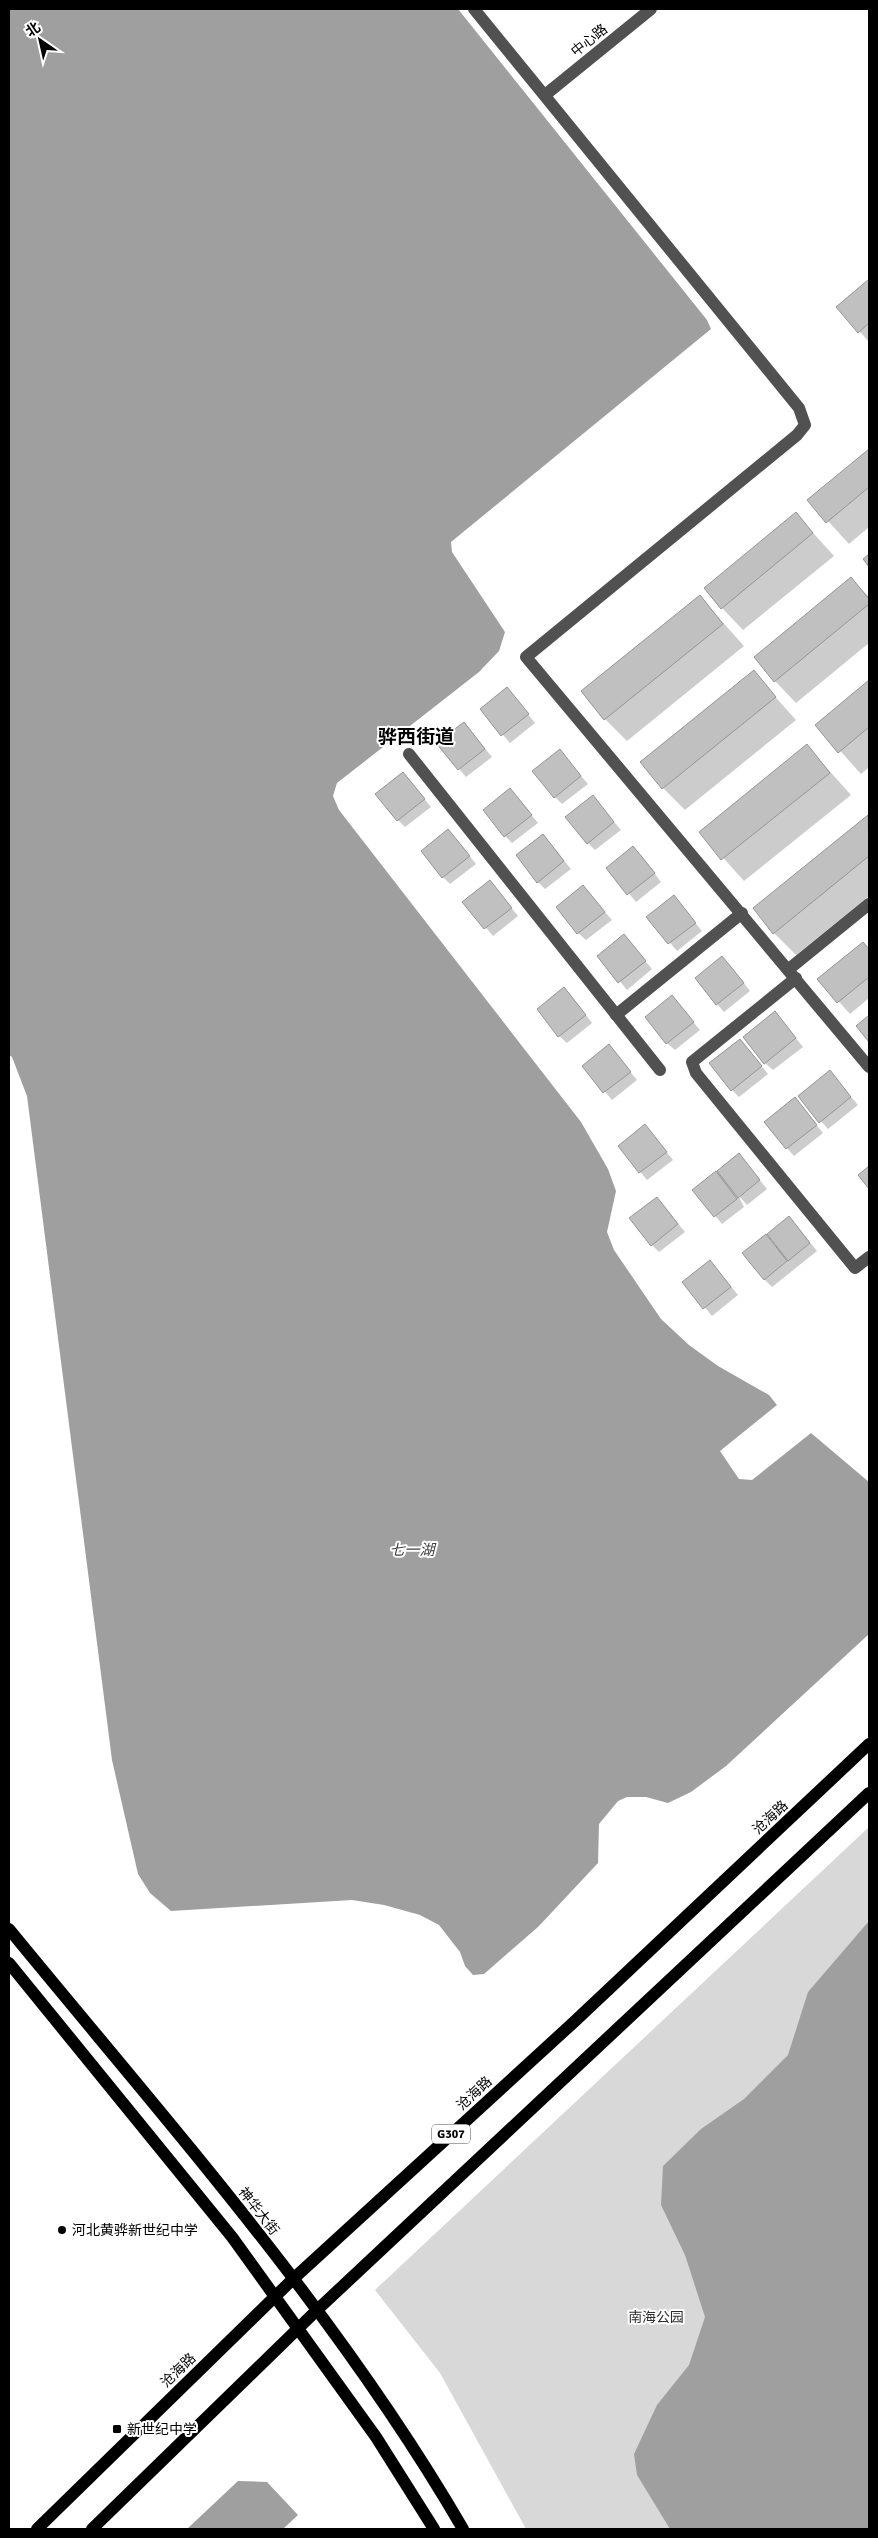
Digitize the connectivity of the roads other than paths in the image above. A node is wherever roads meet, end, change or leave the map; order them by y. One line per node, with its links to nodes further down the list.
1 (474, 9): 3 (street)
2 (649, 10): 3 (street, 中心路)
3 (545, 95): 6 (street)
4 (408, 754): 8 (street)
5 (869, 904): 7 (street)
6 (742, 913): 7 (street); 8 (street)
7 (792, 973): 9 (street); 11 (street)
8 (616, 1015): 10 (street)
9 (869, 1066)
10 (660, 1070)
11 (869, 1257)
12 (869, 1744): 16 (main road, 沧海路 / G307)
13 (869, 1793): 18 (main road, G307)
14 (9, 1929): 16 (main road, 神华大街)
15 (9, 1962): 17 (main road)
16 (292, 2280): 17 (main road, 沧海路 / G307); 18 (main road, 神华大街)
17 (275, 2296): 19 (main road); 20 (main road, 沧海路 / G307)
18 (316, 2311): 19 (main road, G307); 23 (main road, 神华大街)
19 (298, 2328): 21 (main road, G307); 22 (main road)
20 (37, 2529)
21 (92, 2529)
22 (434, 2529)
23 (463, 2529)

